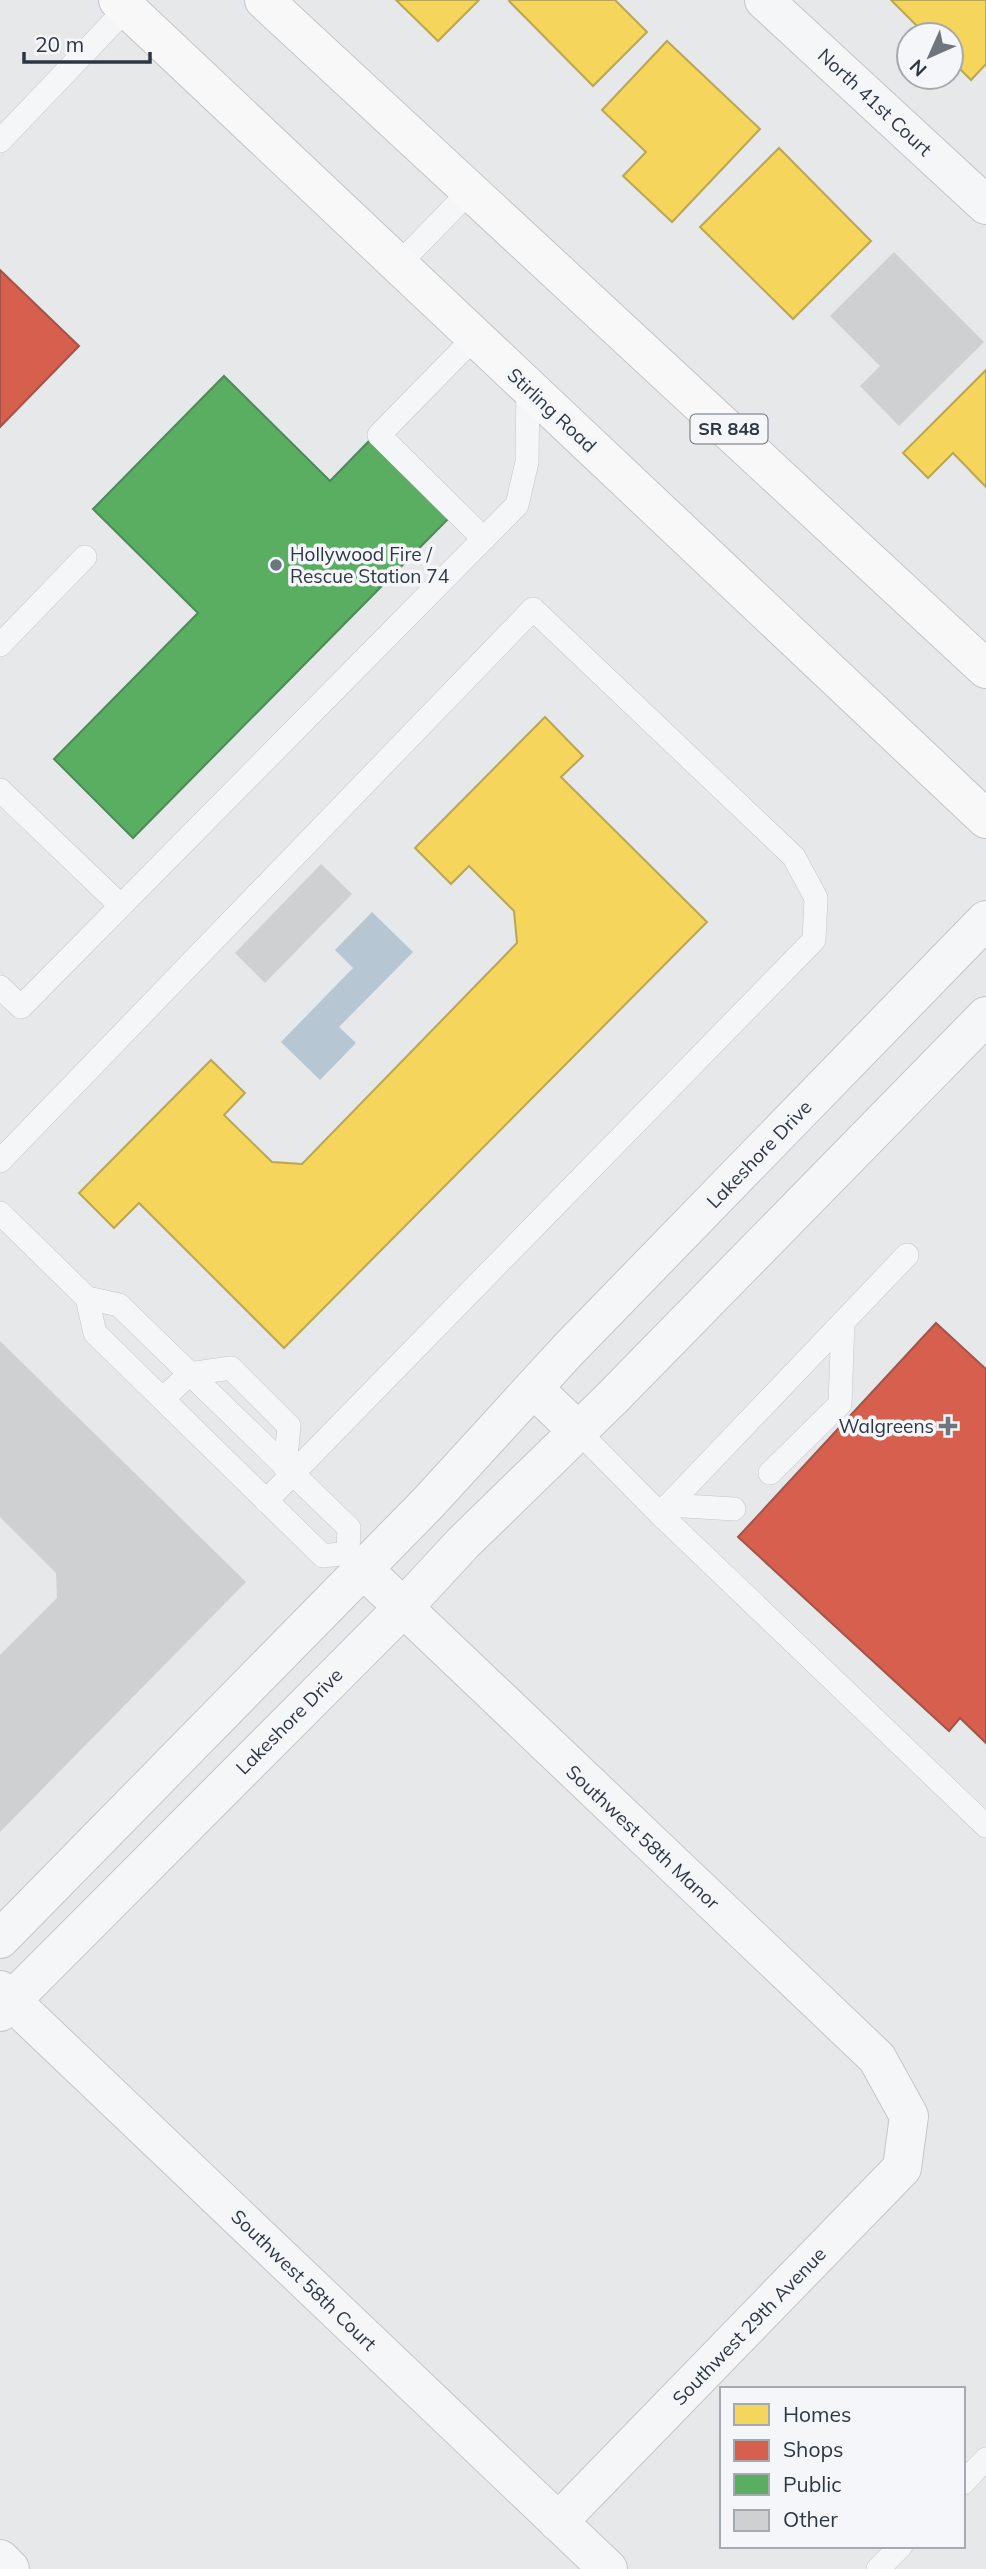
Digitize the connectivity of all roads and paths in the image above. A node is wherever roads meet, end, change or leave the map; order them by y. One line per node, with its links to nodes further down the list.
1 (264, 0): 5 (main road, SR 848)
2 (764, 0): 6 (street, North 41st Court)
3 (122, 4): 4 (lane); 7 (main road, Stirling Road)
4 (0, 141)
5 (471, 190): 7 (lane); 13 (main road, SR 848)
6 (986, 205)
7 (398, 265): 8 (main road, Stirling Road)
8 (475, 337): 9 (main road, Stirling Road); 10 (lane)
9 (528, 387): 10 (lane); 15 (main road, Stirling Road)
10 (484, 539): 16 (lane)
11 (85, 557): 12 (lane)
12 (0, 645)
13 (986, 668)
14 (0, 790): 16 (lane)
15 (986, 819)
16 (121, 906): 18 (lane)
17 (986, 920): 26 (street, Lakeshore Drive)
18 (0, 986)
19 (986, 1016): 28 (street, Lakeshore Drive)
20 (0, 1161): 29 (lane)
21 (0, 1213): 23 (lane)
22 (907, 1255): 24 (lane)
23 (87, 1298): 25 (lane); 27 (lane)
24 (843, 1322): 30 (lane); 33 (lane)
25 (189, 1374): 27 (lane); 29 (lane); 29 (lane)
26 (533, 1388): 28 (street); 34 (street, Lakeshore Drive)
27 (163, 1399): 31 (lane)
28 (578, 1432): 33 (lane); 35 (street, Lakeshore Drive)
29 (289, 1471): 31 (lane); 34 (lane)
30 (770, 1473)
31 (266, 1501): 34 (lane)
32 (734, 1508): 33 (lane)
33 (664, 1510): 36 (lane)
34 (355, 1561): 35 (street, Southwest 58th Manor); 37 (street, Lakeshore Drive)
35 (402, 1609): 38 (street, Lakeshore Drive); 39 (street, Southwest 58th Manor)
36 (986, 1826)
37 (0, 1939)
38 (4, 2001): 42 (street, Southwest 58th Court)
39 (909, 2116): 42 (street, Southwest 29th Avenue)
40 (986, 2459): 41 (lane)
41 (965, 2481)
42 (558, 2522): 46 (street, Southwest 58th Court)
43 (899, 2548): 47 (lane)
44 (0, 2559): 45 (street)
45 (10, 2569)
46 (608, 2569)
47 (878, 2569)

